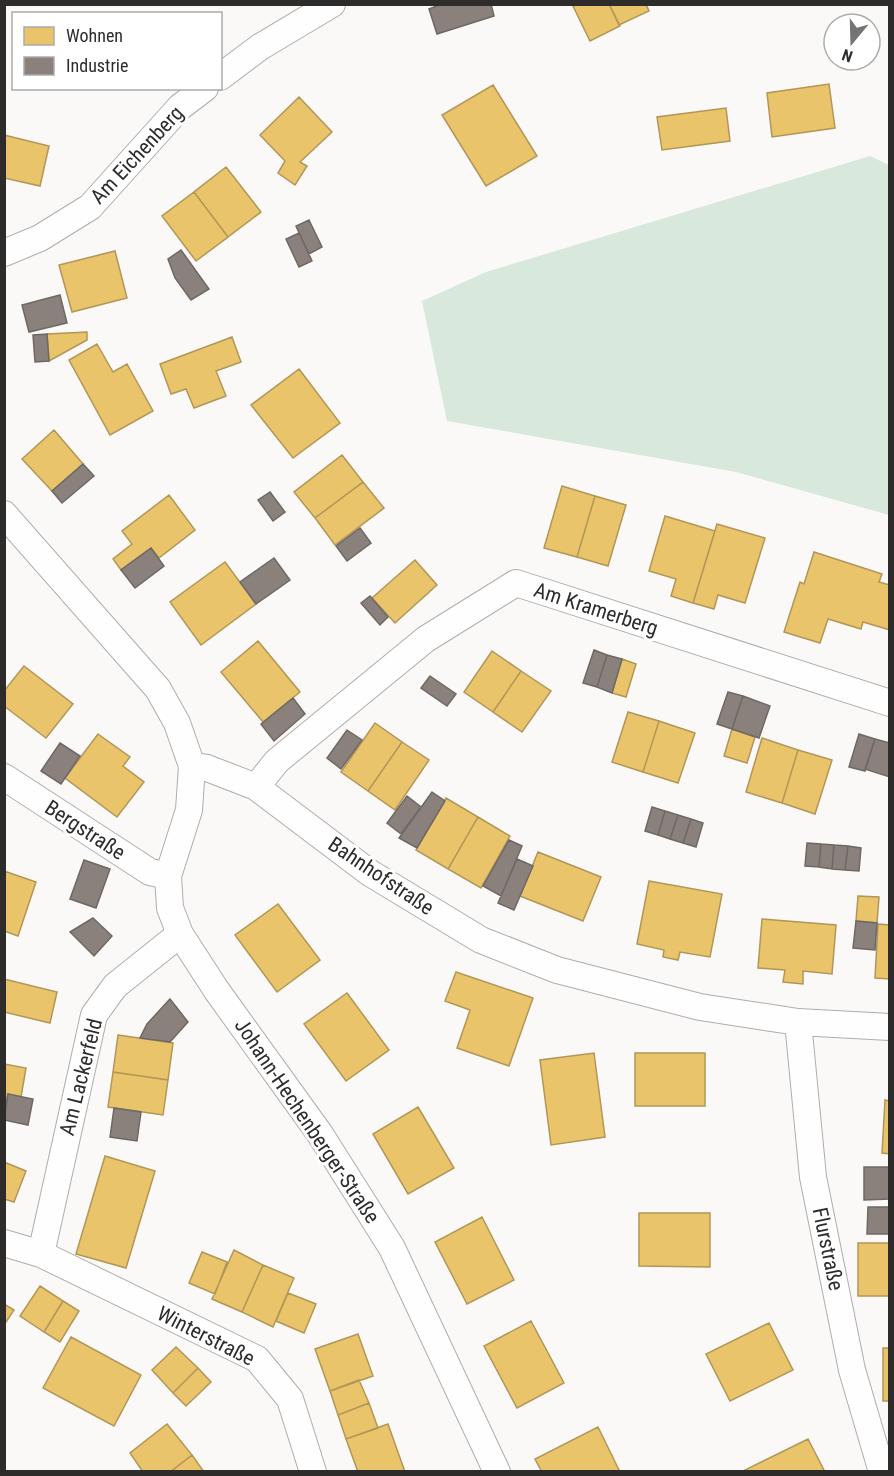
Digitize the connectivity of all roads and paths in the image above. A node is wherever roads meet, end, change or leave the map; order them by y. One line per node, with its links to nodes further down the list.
1 (332, 4): 2 (street)
2 (222, 75)
3 (202, 90): 4 (street, Am Eichenberg)
4 (4, 253)
5 (4, 514): 7 (street)
6 (890, 703): 9 (street, Am Kramerberg)
7 (192, 766): 9 (street, Bahnhofstraße); 10 (street, Johann-Hechenberger-Straße)
8 (4, 777): 10 (street, Bergstraße)
9 (256, 787): 12 (street, Bahnhofstraße)
10 (168, 876): 11 (street, Johann-Hechenberger-Straße)
11 (180, 934): 15 (street, Am Lackerfeld); 17 (street, Johann-Hechenberger-Straße)
12 (798, 1022): 13 (street, Bahnhofstraße); 18 (street, Flurstraße)
13 (890, 1027)
14 (4, 1244): 15 (street, Winterstraße)
15 (41, 1254): 16 (street, Winterstraße)
16 (313, 1472)
17 (497, 1472)
18 (882, 1472)

